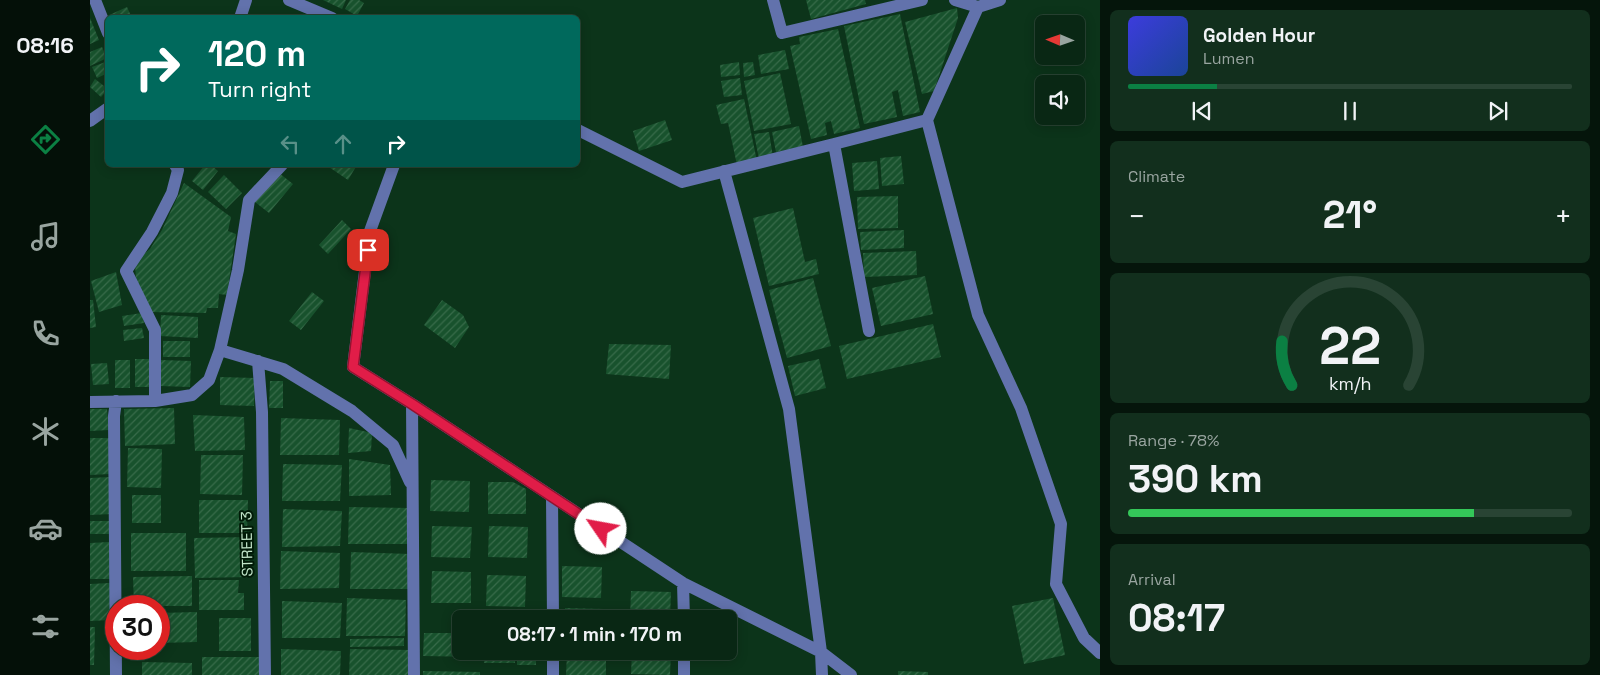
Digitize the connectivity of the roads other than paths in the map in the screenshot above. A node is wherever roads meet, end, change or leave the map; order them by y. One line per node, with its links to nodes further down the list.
1 (95, 0): 11 (street)
2 (246, 0): 9 (street)
3 (289, 0): 10 (street)
4 (773, 0): 5 (street)
5 (922, 0)
6 (955, 0): 8 (street)
7 (1000, 0): 8 (street)
8 (978, 7): 13 (street)
9 (241, 15)
10 (325, 15)
11 (105, 25)
12 (105, 110): 14 (street)
13 (927, 120): 16 (street); 34 (street)
14 (90, 121)
15 (580, 131): 20 (street)
16 (834, 144): 20 (street); 21 (street)
17 (176, 167): 24 (street)
18 (280, 167): 22 (street)
19 (393, 167): 27 (street)
20 (724, 171): 33 (street)
21 (869, 331)
22 (220, 350): 23 (street); 24 (street)
23 (258, 361): 28 (street); 38 (street, STREET 3)
24 (155, 400): 26 (street)
25 (90, 402): 26 (street)
26 (116, 402): 37 (street)
27 (412, 404): 28 (street); 29 (street)
28 (412, 486): 39 (street)
29 (552, 497): 30 (street); 31 (street)
30 (683, 583): 32 (street); 33 (street)
31 (553, 610)
32 (684, 610)
33 (821, 652): 42 (street); 43 (street)
34 (1100, 653)
35 (553, 660): 40 (street)
36 (684, 660): 41 (street)
37 (116, 675)
38 (265, 675)
39 (414, 675)
40 (553, 675)
41 (684, 675)
42 (822, 675)
43 (851, 675)

